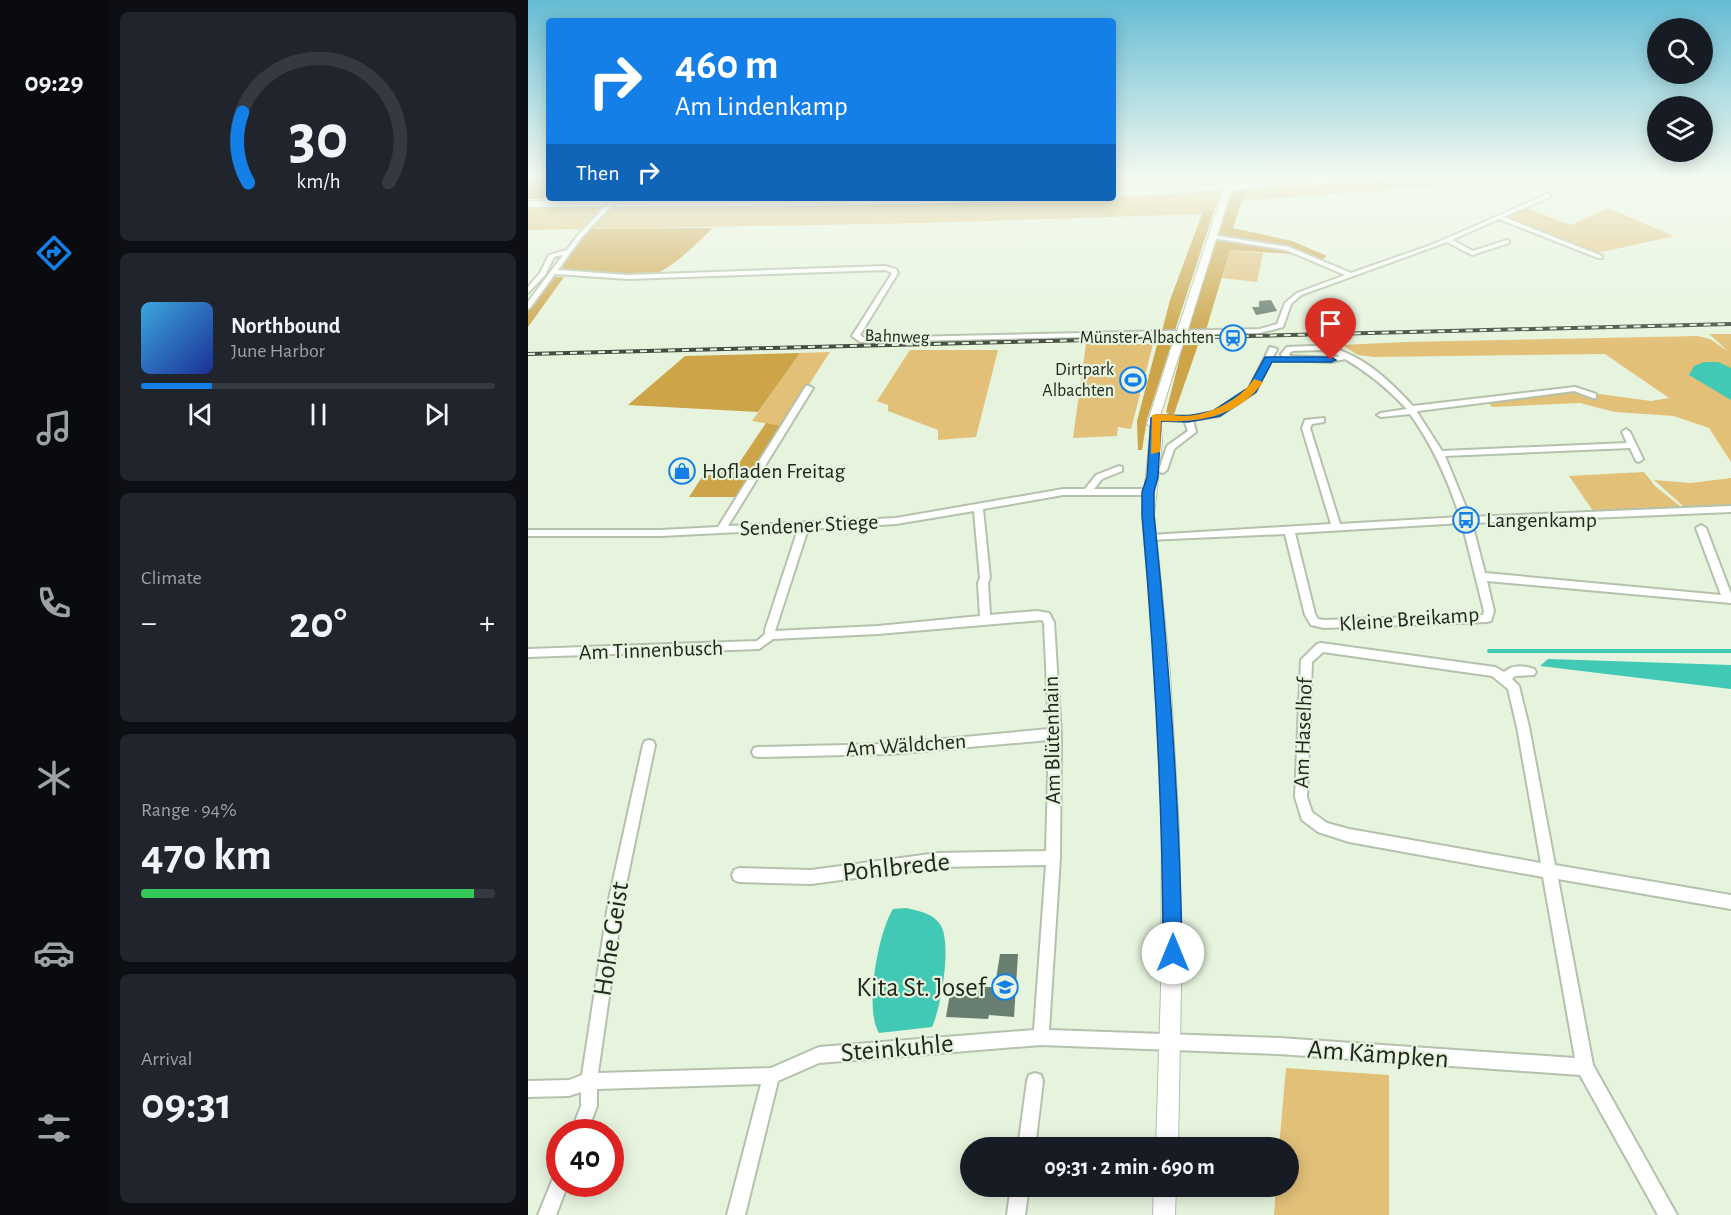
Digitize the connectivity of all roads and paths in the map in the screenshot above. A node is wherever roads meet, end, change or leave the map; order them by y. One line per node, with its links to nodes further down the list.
1 (584, 234): 7 (street, bridge)
2 (1461, 234): 5 (street)
3 (1541, 234): 8 (street)
4 (1213, 236): 10 (street); 19 (street, bridge)
5 (1447, 240): 6 (street); 10 (street)
6 (1507, 242)
7 (570, 251): 9 (street); 11 (street)
8 (1600, 257)
9 (555, 272): 10 (street, Bahnweg); 12 (street)
10 (1350, 274)
11 (528, 291)
12 (528, 307)
13 (1273, 349): 14 (street)
14 (1269, 359): 17 (street); 20 (street)
15 (809, 388): 36 (street)
16 (1593, 396): 17 (street)
17 (1413, 410): 18 (street); 24 (street)
18 (1381, 415)
19 (1156, 418): 20 (street); 28 (street)
20 (1188, 419): 27 (street)
21 (1321, 420): 34 (street)
22 (1626, 432): 23 (street)
23 (1633, 445): 24 (street); 25 (street)
24 (1439, 454): 32 (street)
25 (1639, 459)
26 (1119, 469): 29 (street)
27 (1163, 470)
28 (1148, 490): 29 (street, Sendener Stiege); 39 (street)
29 (1088, 491): 30 (street, Sendener Stiege)
30 (978, 507): 33 (street, Sendener Stiege); 42 (street)
31 (1731, 509): 32 (street)
32 (1466, 520): 34 (street); 40 (street, Kleine Breikamp)
33 (804, 525): 36 (street, Sendener Stiege); 43 (street)
34 (1337, 528): 37 (street)
35 (1701, 528): 41 (street, Kleine Breikamp)
36 (721, 530): 38 (street, Sendener Stiege)
37 (1289, 530): 39 (street); 40 (street, Kleine Breikamp)
38 (528, 533)
39 (1151, 538): 55 (street)
40 (1482, 577): 41 (street, Kleine Breikamp)
41 (1730, 603)
42 (986, 620): 43 (street, Am Tinnenbusch); 47 (street, Am Blütenhain)
43 (771, 635): 44 (street, Am Tinnenbusch)
44 (528, 653)
45 (1530, 672): 46 (street, Am Haselhof)
46 (1509, 675): 51 (street); 51 (street, Am Haselhof)
47 (1055, 734): 49 (street, Am Wäldchen); 50 (street, Am Blütenhain)
48 (649, 745): 58 (street, Hohe Geist)
49 (758, 752)
50 (1053, 858): 52 (street, Pohlbrede); 54 (street, Am Blütenhain)
51 (1548, 870): 53 (street); 56 (street)
52 (739, 875)
53 (1731, 902)
54 (1041, 1037): 55 (street, Steinkuhle); 57 (street, Steinkuhle)
55 (1171, 1042): 56 (street, Am Kämpken); 63 (street)
56 (1585, 1067): 71 (street)
57 (771, 1076): 58 (street); 68 (street)
58 (589, 1081): 60 (street); 61 (street, Hohe Geist)
59 (1035, 1081): 62 (street)
60 (528, 1089)
61 (584, 1119)
62 (1027, 1137)
63 (1167, 1137)
64 (554, 1197): 67 (street)
65 (1018, 1197): 69 (street)
66 (1165, 1197): 70 (street)
67 (547, 1215)
68 (736, 1215)
69 (1016, 1215)
70 (1164, 1215)
71 (1668, 1215)

